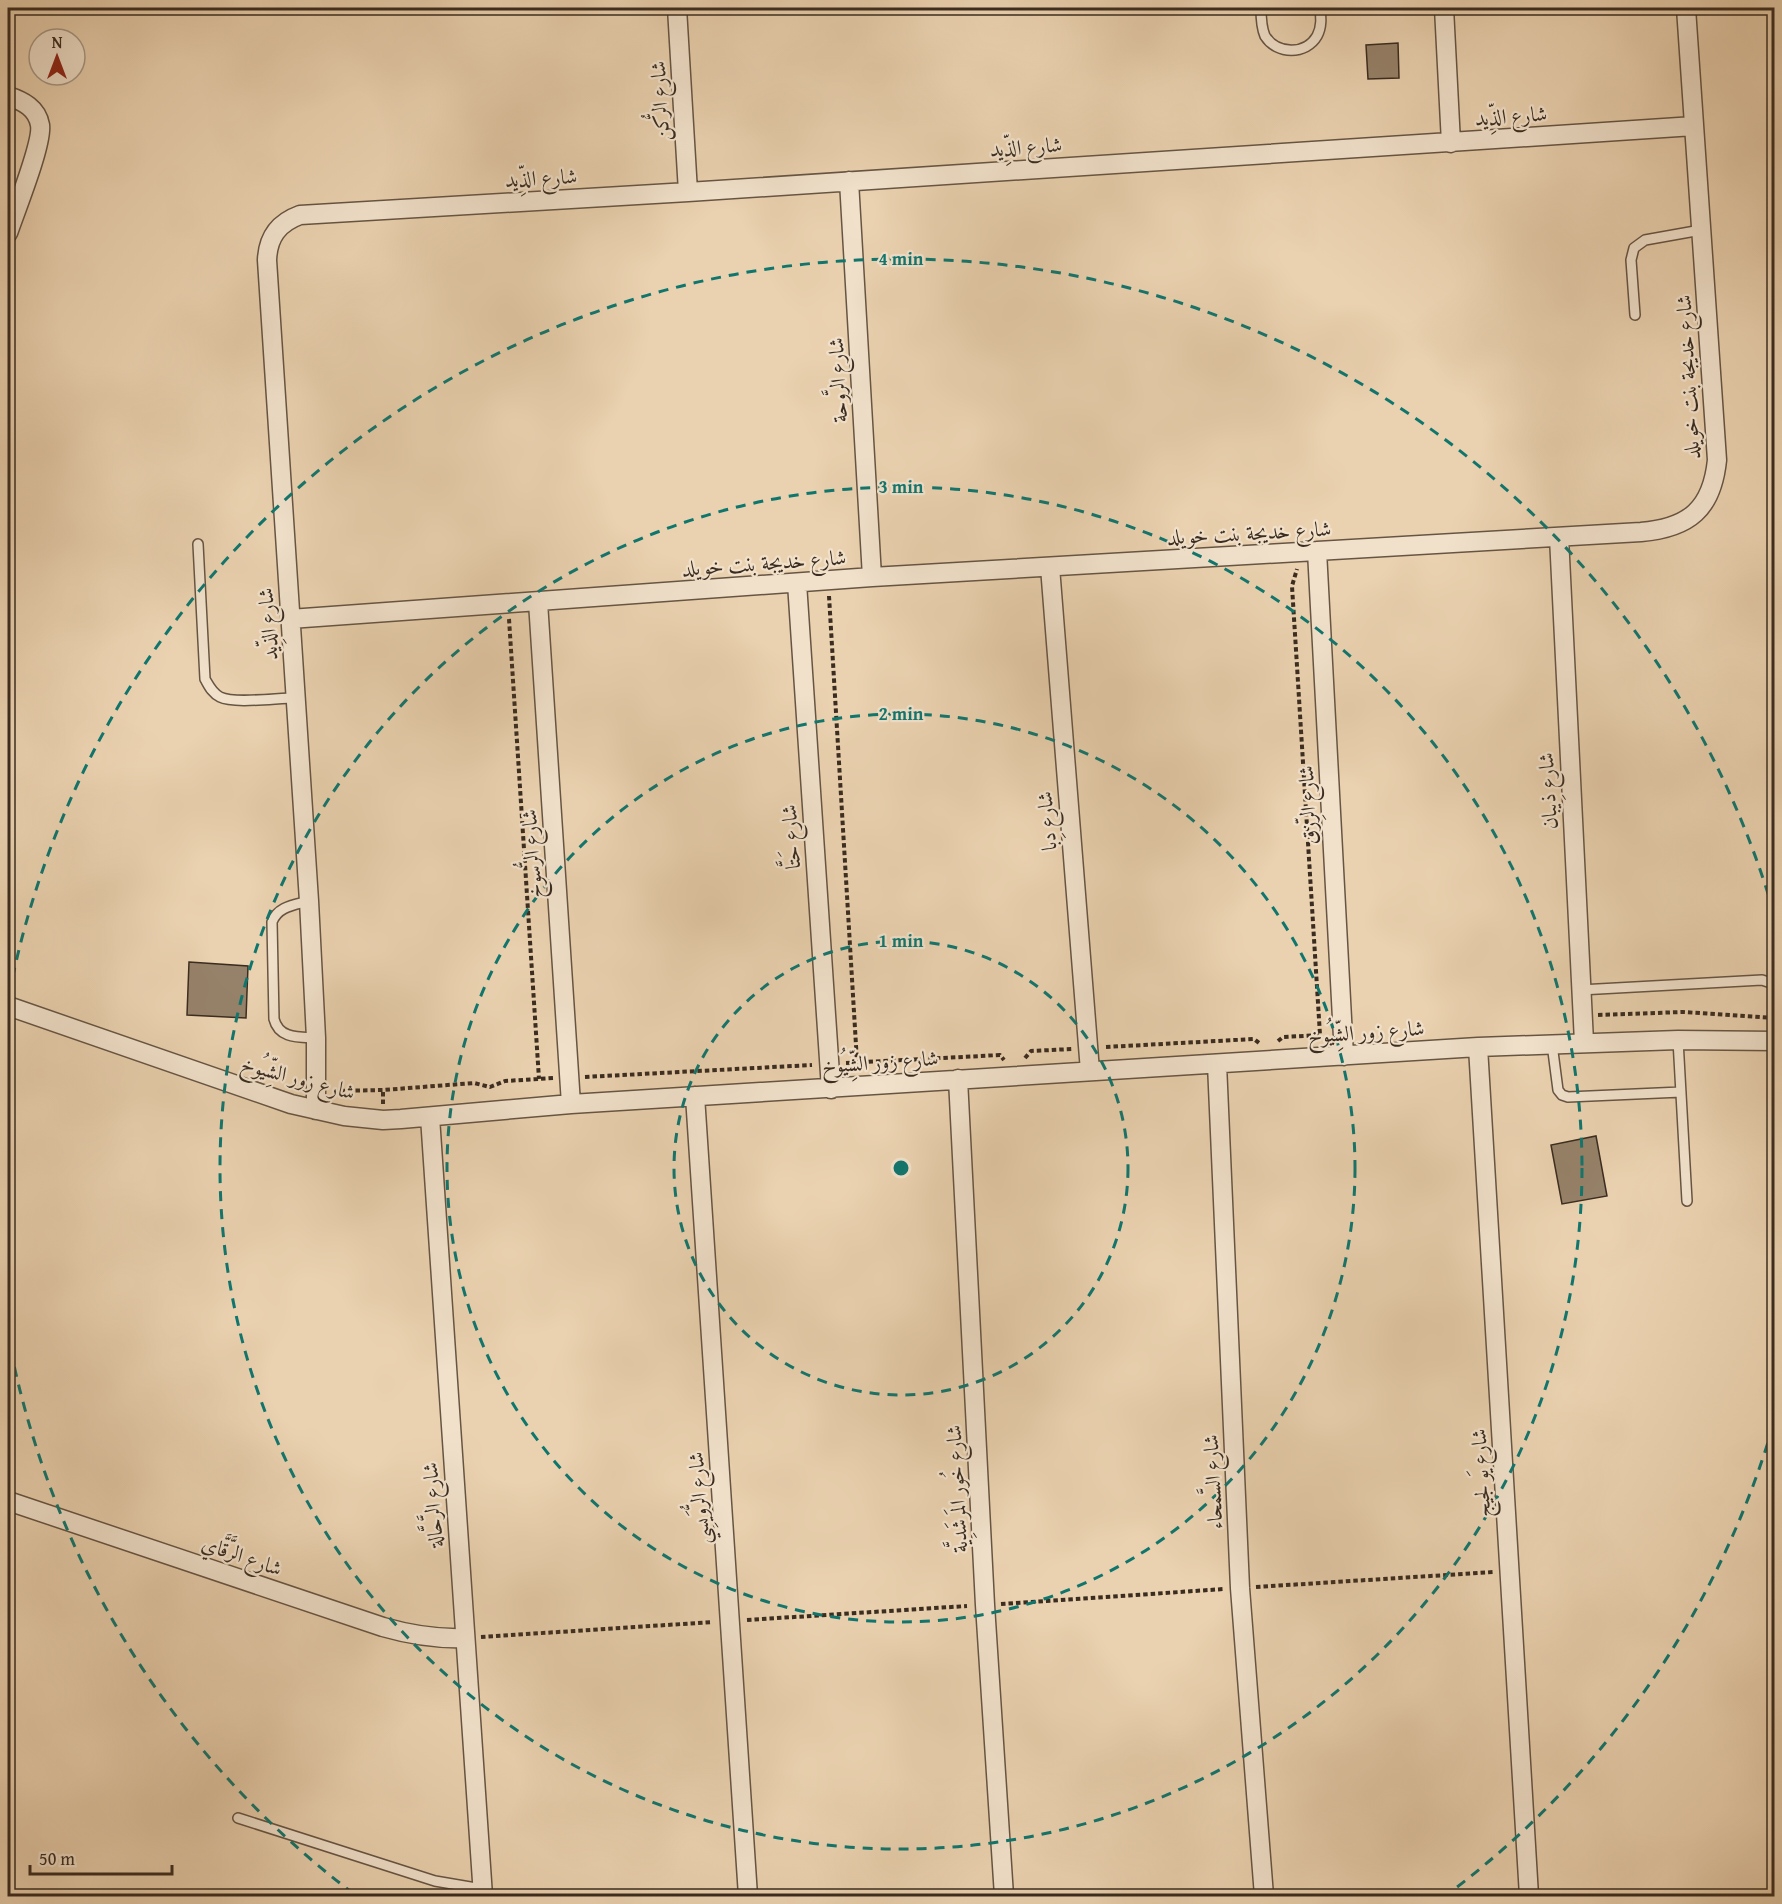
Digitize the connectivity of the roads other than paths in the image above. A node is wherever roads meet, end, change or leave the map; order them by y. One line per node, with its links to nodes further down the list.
1 (677, 8): 10 (street, شارع الرُّكن)
2 (1261, 8): 3 (lane)
3 (1320, 8)
4 (1444, 8): 8 (street)
5 (1686, 8): 7 (street, شارع خديجة بنت خويلد)
6 (8, 96): 12 (street)
7 (1694, 126): 8 (street, شارع الذِّيد); 11 (street, شارع خديجة بنت خويلد)
8 (1451, 143): 9 (street, شارع الذِّيد)
9 (849, 181): 10 (street, شارع الذِّيد); 18 (street, شارع الرَّوحة)
10 (688, 192): 21 (street, شارع الذِّيد)
11 (1701, 230): 13 (lane); 14 (street, شارع خديجة بنت خويلد)
12 (8, 233)
13 (1635, 315)
14 (1559, 537): 16 (street, شارع خديجة بنت خويلد); 25 (street, شارع ذِيبان)
15 (198, 544): 22 (lane)
16 (1317, 551): 17 (street, شارع خديجة بنت خويلد); 33 (street, شارع الرِّزق)
17 (1050, 567): 18 (street, شارع خديجة بنت خويلد); 35 (street, شارع دِبا)
18 (872, 577): 19 (street, شارع خديجة بنت خويلد)
19 (797, 583): 20 (street, شارع خديجة بنت خويلد); 37 (street, شارع حَتَّا)
20 (538, 602): 21 (street, شارع خديجة بنت خويلد); 40 (street, شارع الرُّسوخ)
21 (290, 619): 22 (street, شارع الذِّيد)
22 (295, 698): 23 (street, شارع الذِّيد)
23 (309, 901): 27 (street, شارع الذِّيد); 27 (lane)
24 (1774, 984): 25 (lane)
25 (1580, 990): 30 (street, شارع ذِيبان)
26 (8, 1006): 41 (street, شارع زور الشِّيُوخ)
27 (316, 1038): 41 (street, شارع الذِّيد)
28 (1678, 1040): 29 (street, شارع زور الشِّيُوخ); 30 (street, شارع زور الشِّيُوخ); 38 (lane)
29 (1774, 1041)
30 (1584, 1042): 31 (street, شارع زور الشِّيُوخ)
31 (1552, 1044): 32 (street, شارع زور الشِّيُوخ); 38 (lane)
32 (1478, 1047): 33 (street, شارع زور الشِّيُوخ); 51 (street, شارع يَو لجيج)
33 (1344, 1056): 34 (street, شارع زور الشِّيُوخ)
34 (1217, 1064): 35 (street, شارع زور الشِّيُوخ); 50 (street, شارع السَّمحاء)
35 (1090, 1071): 36 (street, شارع زور الشِّيُوخ)
36 (958, 1079): 37 (street, شارع زور الشِّيُوخ); 49 (street, شارع خُور المَرشَدِيَّة)
37 (831, 1089): 39 (street, شارع زور الشِّيُوخ)
38 (1681, 1092): 43 (lane)
39 (695, 1096): 40 (street, شارع زور الشِّيُوخ); 48 (street, شارع الرُّوَيسِي)
40 (571, 1104): 42 (street, شارع زور الشِّيُوخ)
41 (316, 1110): 42 (street, شارع زور الشِّيُوخ)
42 (430, 1118): 45 (street, شارع الرَّحَّالة)
43 (1687, 1201)
44 (8, 1501): 45 (street, شارع الرَّقَّاي)
45 (464, 1638): 47 (street, شارع الرَّحَّالة)
46 (238, 1818): 47 (lane, شارع الرَّحَّالة)
47 (482, 1893)
48 (748, 1896)
49 (1004, 1896)
50 (1264, 1896)
51 (1529, 1896)

